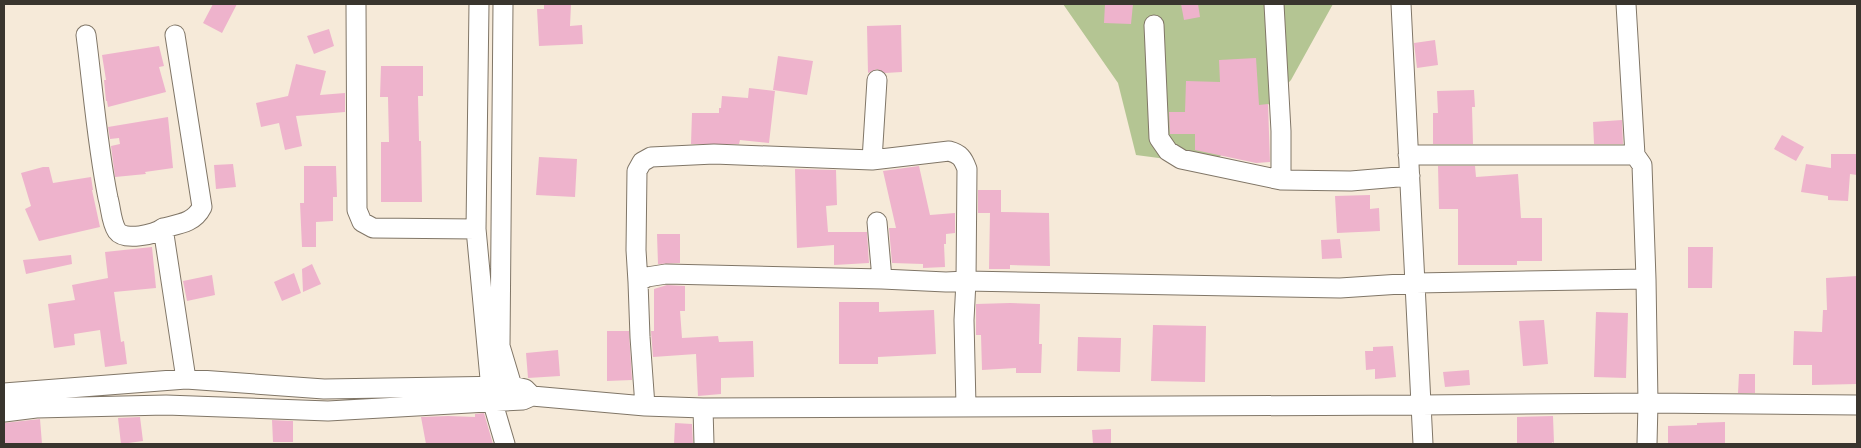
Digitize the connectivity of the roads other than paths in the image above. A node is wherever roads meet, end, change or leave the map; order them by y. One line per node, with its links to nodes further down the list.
1 (356, 4): 18 (street)
2 (479, 4): 18 (street)
3 (503, 4): 26 (street)
4 (1274, 4): 15 (street)
5 (1401, 4): 11 (street)
6 (1626, 4): 12 (street)
7 (1154, 25): 15 (street)
8 (86, 35): 17 (street)
9 (175, 36): 17 (street)
10 (877, 80): 13 (street)
11 (1408, 155): 12 (street); 14 (street)
12 (1635, 155): 20 (street)
13 (872, 160): 21 (street); 22 (street)
14 (1410, 176): 15 (street); 23 (street)
15 (1281, 180)
16 (877, 222): 19 (street)
17 (163, 228): 24 (street)
18 (476, 229): 27 (street)
19 (882, 279): 21 (street); 22 (street)
20 (1646, 279): 23 (street); 28 (street)
21 (966, 281): 23 (street); 32 (street)
22 (638, 282): 31 (street)
23 (1416, 283): 30 (street)
24 (186, 379): 25 (street); 27 (street)
25 (4, 393)
26 (512, 393): 27 (street); 31 (street); 35 (street)
27 (492, 394): 34 (street); 35 (street)
28 (1648, 403): 29 (street); 30 (street); 38 (street)
29 (1857, 404)
30 (1421, 405): 32 (street); 37 (street)
31 (645, 406): 33 (street)
32 (966, 406): 33 (street)
33 (703, 408): 36 (street)
34 (4, 412)
35 (503, 436)
36 (704, 444)
37 (1423, 444)
38 (1647, 444)

